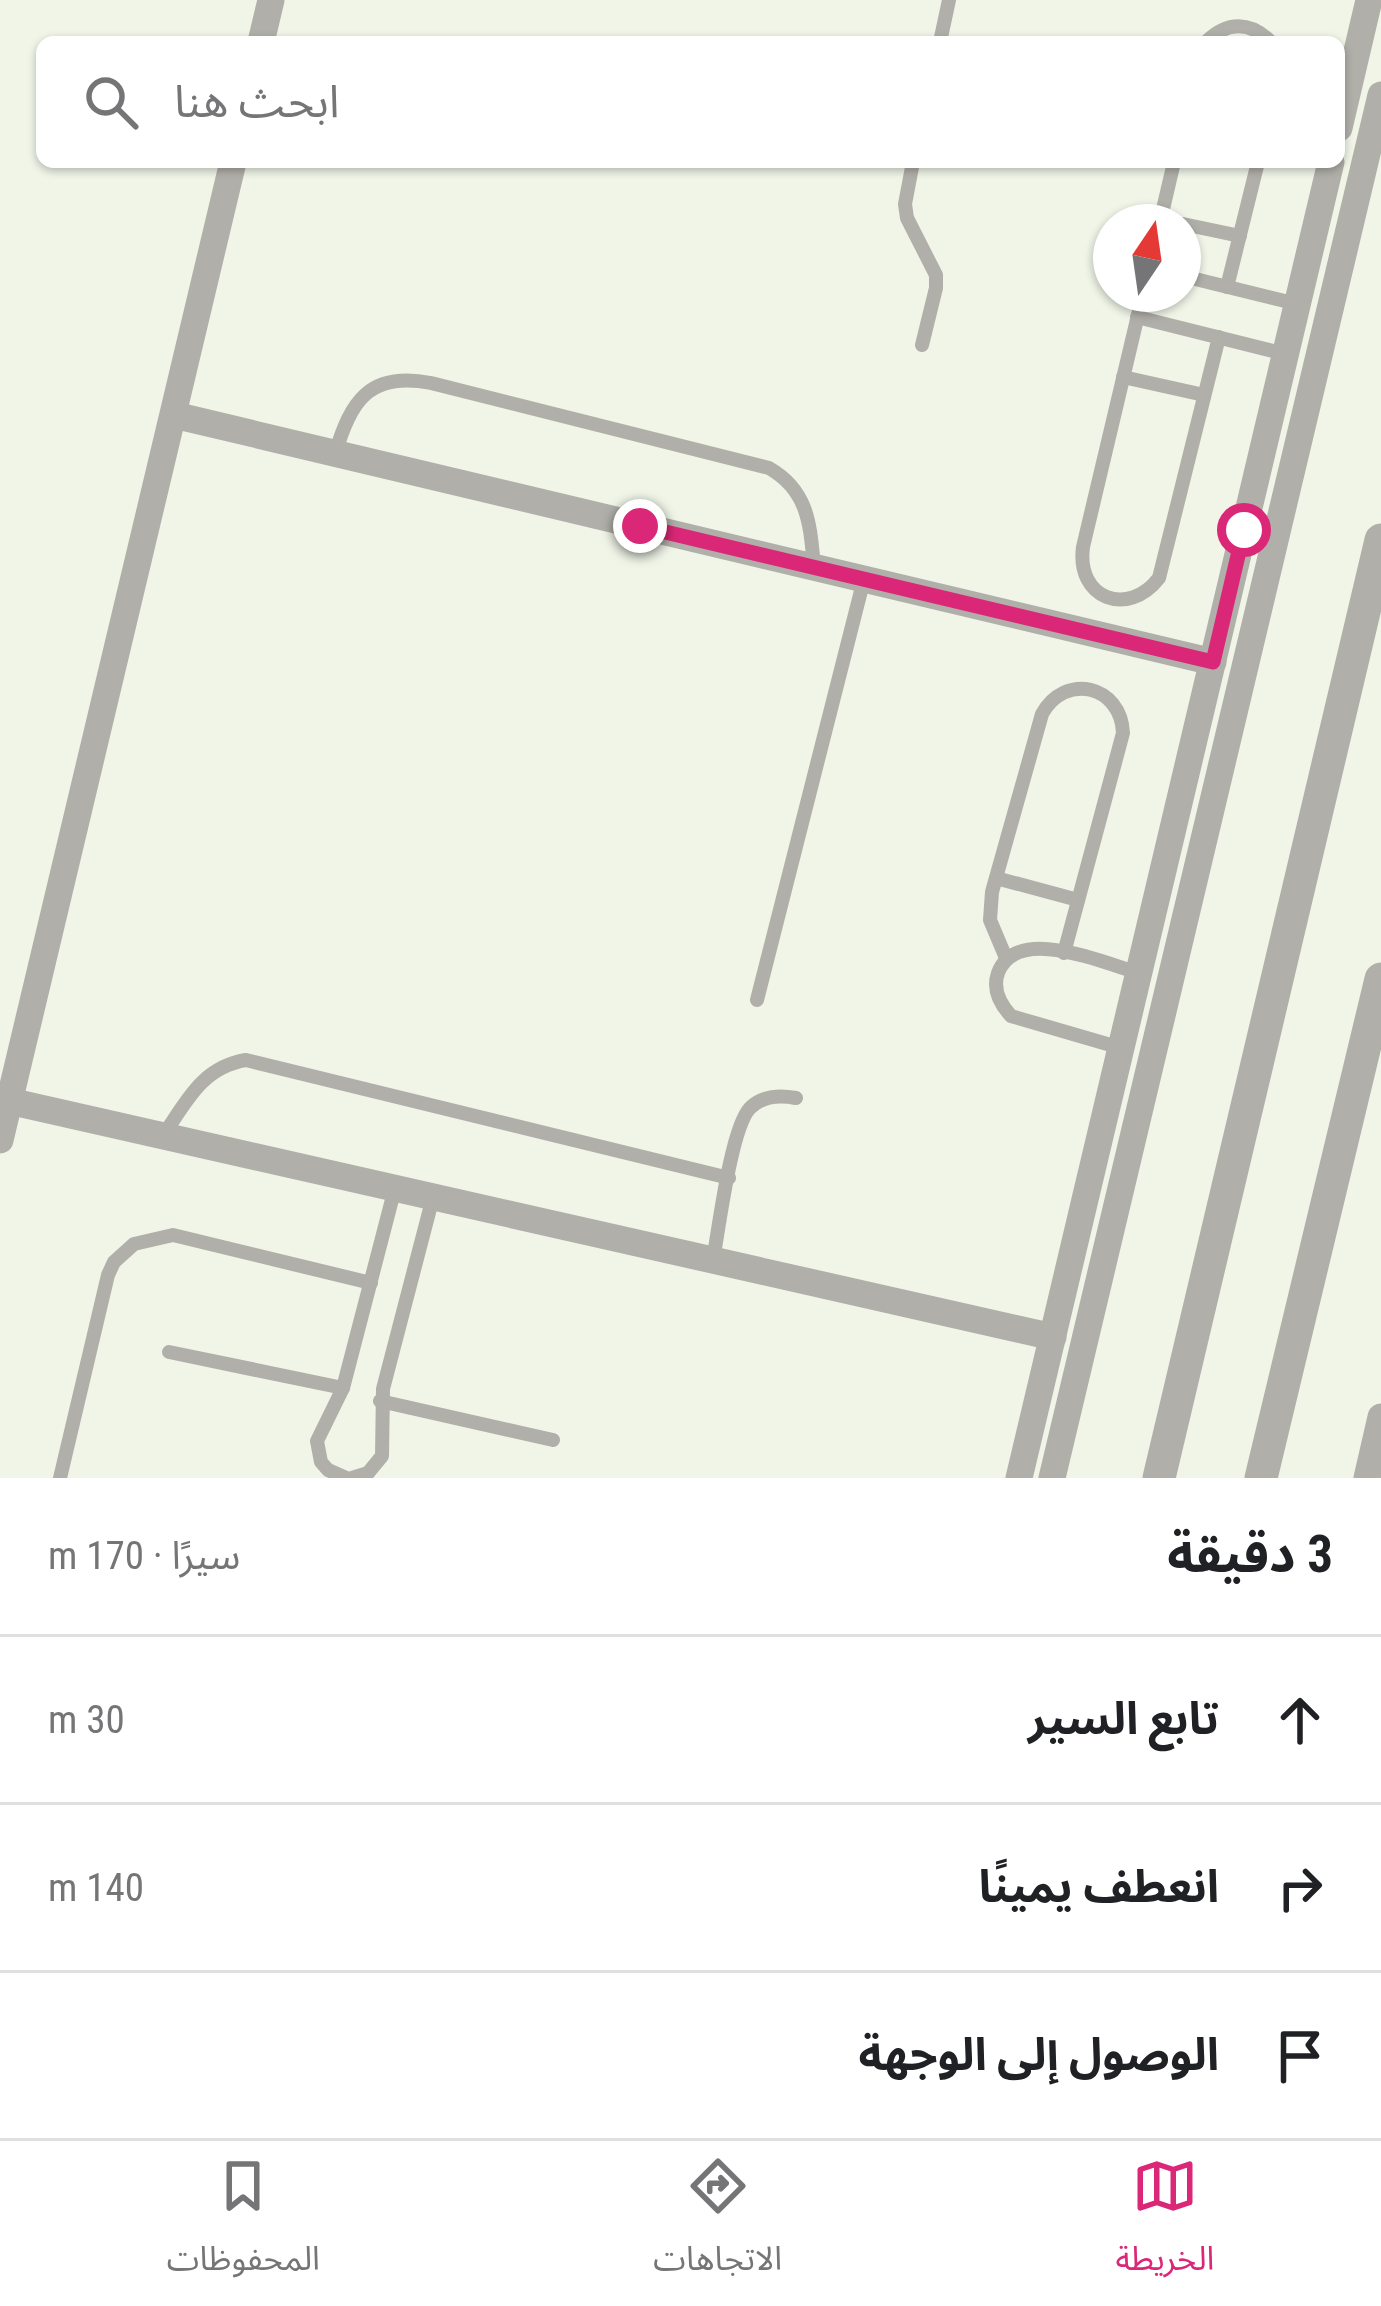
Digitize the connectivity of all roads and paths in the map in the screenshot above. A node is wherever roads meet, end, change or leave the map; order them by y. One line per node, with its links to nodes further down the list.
1 (271, 0): 4 (street)
2 (949, 0): 5 (lane)
3 (1359, 2): 8 (street)
4 (262, 36)
5 (941, 36)
6 (1212, 36): 7 (lane)
7 (1264, 36)
8 (1345, 90)
9 (1381, 95): 35 (street)
10 (232, 168): 28 (street)
11 (912, 168): 24 (lane)
12 (1173, 168): 15 (lane)
13 (1257, 168): 17 (lane)
14 (1330, 168): 20 (street)
15 (1167, 204)
16 (1201, 228): 17 (lane)
17 (1240, 236): 19 (lane)
18 (1201, 280): 19 (lane)
19 (1228, 287): 20 (lane)
20 (1298, 304): 25 (street)
21 (1138, 312): 22 (lane)
22 (1137, 317): 23 (lane); 26 (lane)
23 (1219, 337): 25 (lane); 27 (lane)
24 (922, 344)
25 (1286, 354): 33 (street)
26 (1123, 377): 27 (lane); 27 (lane)
27 (1204, 395)
28 (174, 416): 29 (street); 45 (street)
29 (335, 454): 31 (street); 31 (lane)
30 (1381, 540): 63 (street)
31 (814, 567): 32 (street)
32 (864, 579): 33 (street); 42 (lane)
33 (1213, 662): 34 (street)
34 (1176, 816): 35 (street); 40 (street)
35 (1208, 823): 62 (street)
36 (996, 878): 37 (lane); 37 (lane); 39 (lane)
37 (1078, 899): 38 (lane)
38 (1064, 953): 39 (lane); 40 (lane)
39 (1006, 958): 43 (lane)
40 (1139, 973): 43 (street)
41 (1381, 979): 64 (street)
42 (758, 1000)
43 (1121, 1048): 53 (street)
44 (796, 1098): 48 (lane)
45 (9, 1101): 46 (street); 47 (street)
46 (163, 1136): 48 (lane); 49 (street)
47 (0, 1140)
48 (729, 1178): 51 (lane)
49 (395, 1188): 50 (street); 52 (lane)
50 (433, 1197): 51 (street); 56 (lane)
51 (713, 1260): 53 (street)
52 (371, 1283): 55 (lane); 59 (lane)
53 (1053, 1336): 61 (street)
54 (169, 1352): 55 (lane)
55 (343, 1388): 60 (lane)
56 (380, 1401): 58 (lane); 60 (lane)
57 (1381, 1417): 65 (street)
58 (553, 1440)
59 (60, 1478)
60 (349, 1478)
61 (1019, 1478)
62 (1052, 1478)
63 (1159, 1478)
64 (1261, 1478)
65 (1366, 1478)

